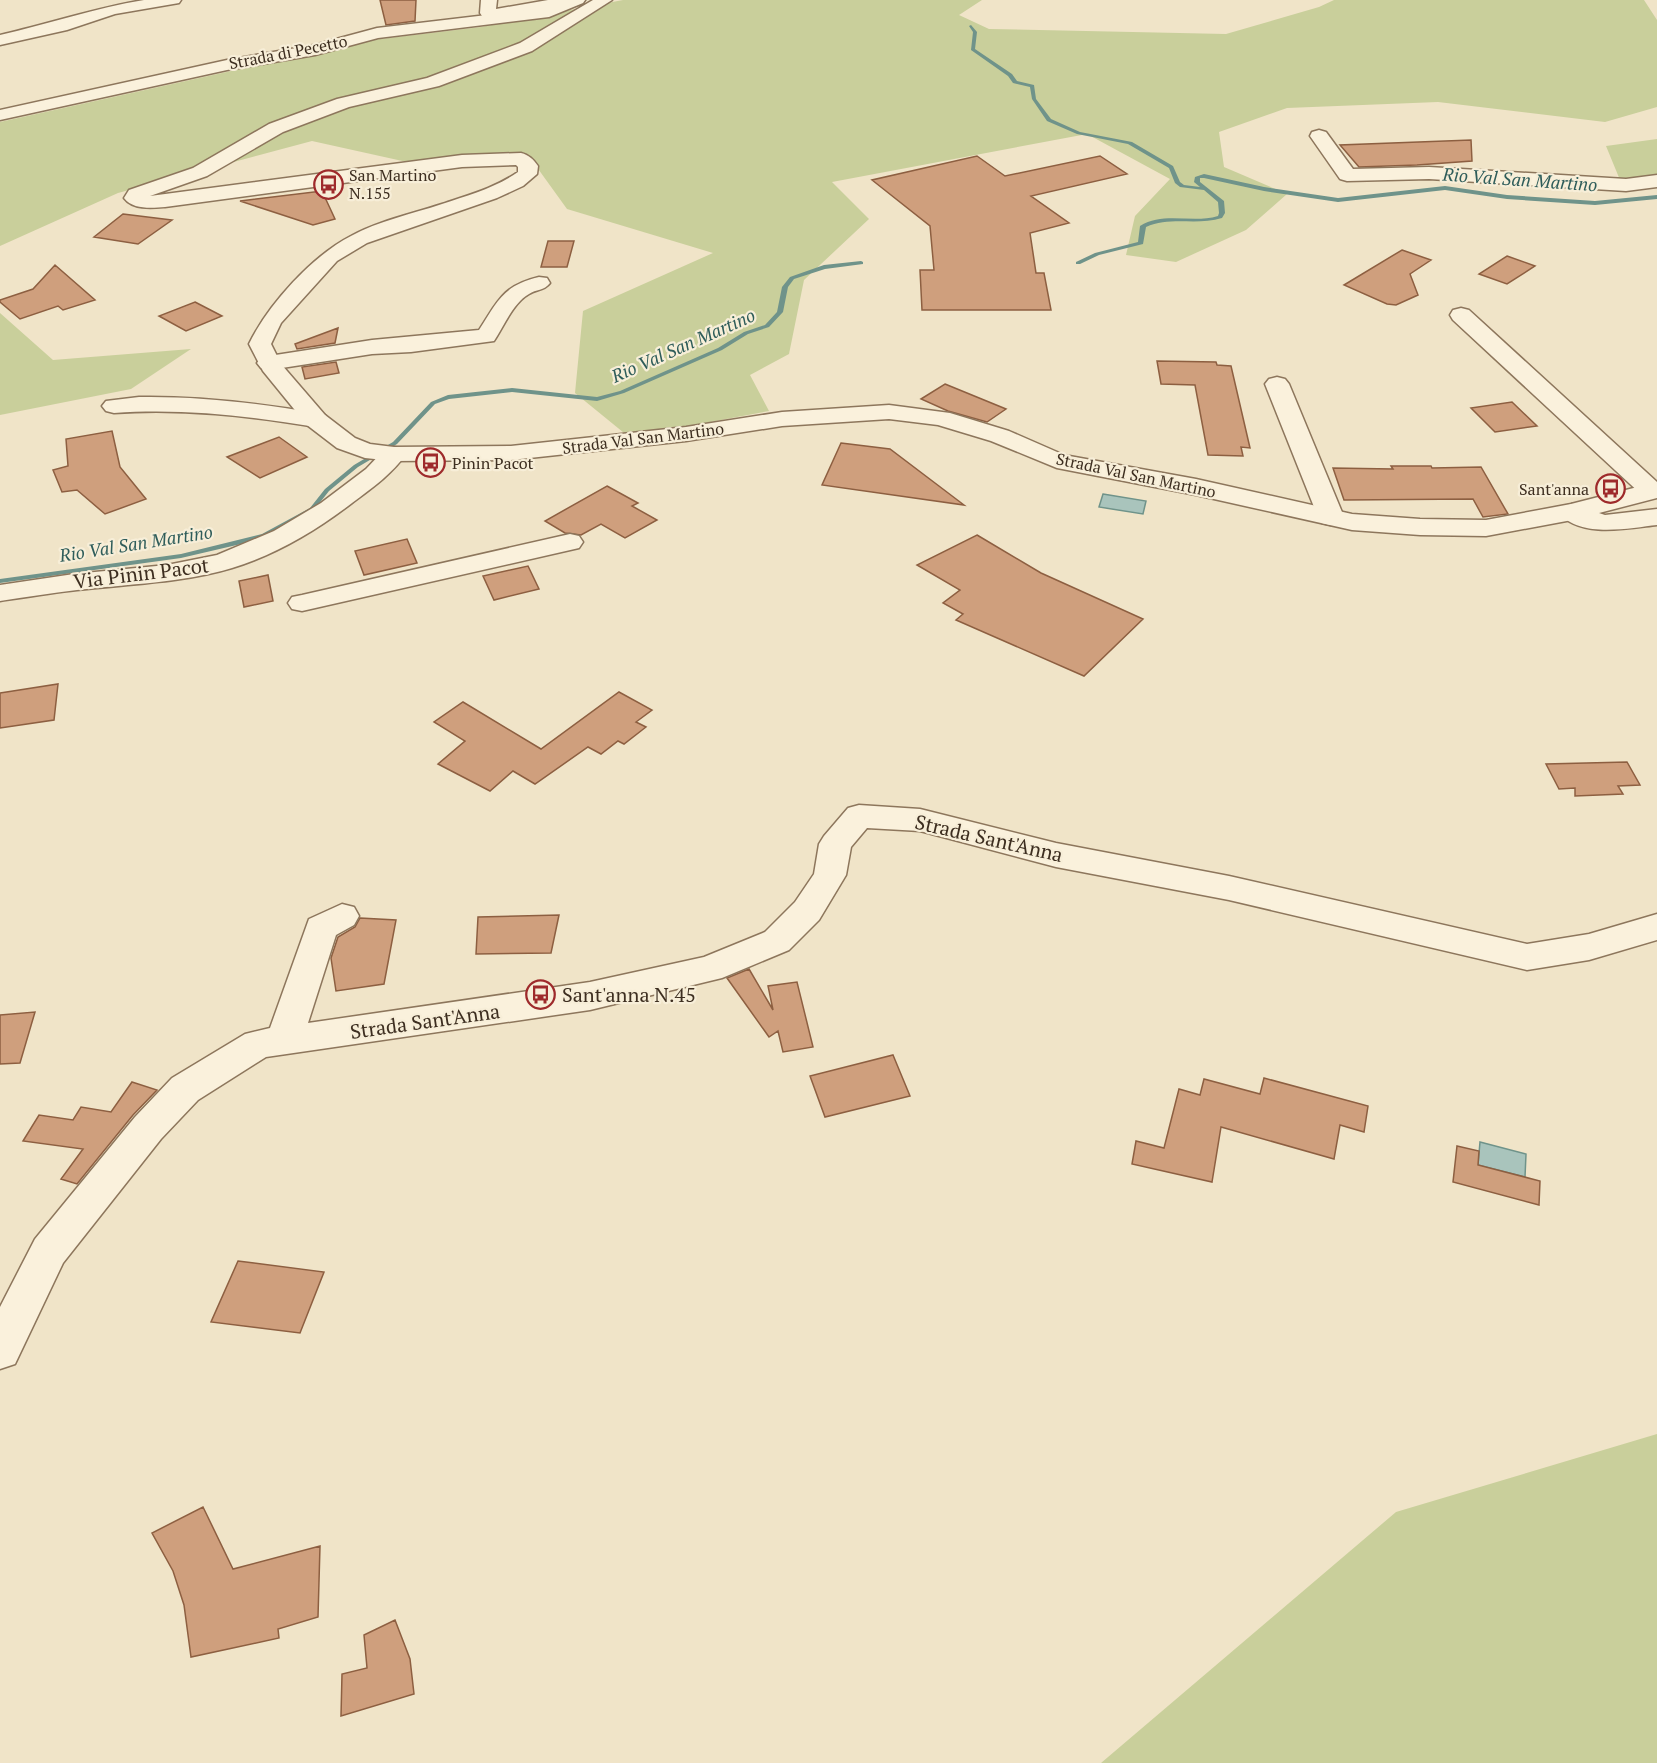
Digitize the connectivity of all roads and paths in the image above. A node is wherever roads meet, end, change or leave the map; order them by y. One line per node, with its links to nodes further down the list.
1 (173, 0): 5 (street)
2 (489, 0): 3 (street)
3 (577, 0): 6 (street, Strada di Pecetto)
4 (604, 0): 11 (street, Strada Val San Martino)
5 (0, 40)
6 (0, 115)
7 (1319, 136): 8 (street)
8 (1657, 181)
9 (539, 283): 11 (street)
10 (1461, 315): 16 (street)
11 (269, 363): 14 (street, Strada Val San Martino)
12 (1277, 384): 18 (street)
13 (114, 406): 14 (street)
14 (316, 420): 15 (street, Strada Val San Martino)
15 (394, 454): 18 (street, Strada Val San Martino); 21 (street, Via Pinin Pacot)
16 (1654, 491): 17 (street, Strada Val San Martino)
17 (1572, 512): 18 (street, Strada Val San Martino); 19 (street)
18 (1330, 517)
19 (1657, 517)
20 (570, 542): 22 (street)
21 (0, 593)
22 (302, 603)
23 (342, 916): 25 (street)
24 (1657, 927): 25 (street, Strada Sant'Anna)
25 (284, 1040): 26 (street, Strada Sant'Anna)
26 (0, 1350)

